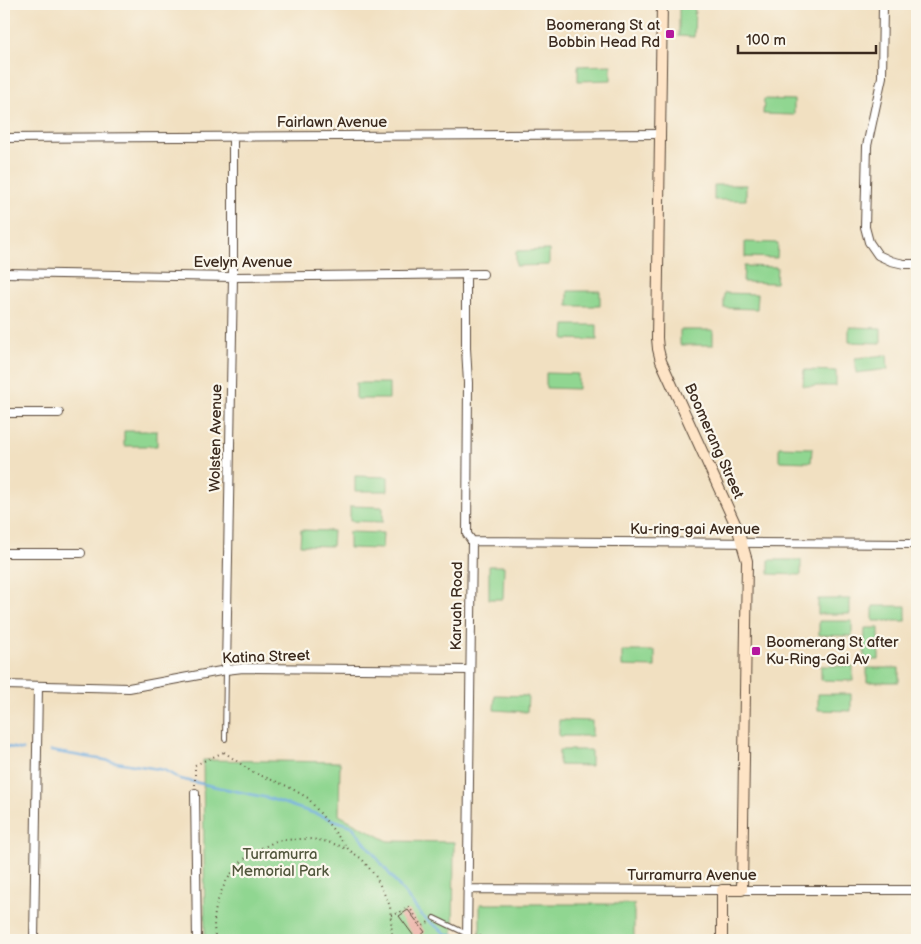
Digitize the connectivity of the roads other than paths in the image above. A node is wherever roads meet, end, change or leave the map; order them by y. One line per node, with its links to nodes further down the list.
1 (662, 4): 3 (street, Boomerang Street)
2 (883, 4): 6 (street)
3 (661, 134): 4 (street, Fairlawn Avenue); 14 (street, Boomerang Street)
4 (233, 136): 5 (street, Fairlawn Avenue); 10 (street, Wolsten Avenue)
5 (4, 138)
6 (917, 264)
7 (4, 273): 10 (street, Evelyn Avenue)
8 (466, 274): 9 (street, Evelyn Avenue); 10 (street, Evelyn Avenue); 13 (street, Karuah Road)
9 (483, 274)
10 (233, 277): 18 (street, Wolsten Avenue)
11 (59, 413): 12 (street)
12 (4, 414)
13 (472, 541): 14 (street, Ku-ring-gai Avenue); 19 (street, Karuah Road)
14 (742, 543): 15 (street, Ku-ring-gai Avenue); 26 (street, Boomerang Street)
15 (917, 544)
16 (4, 553): 17 (street)
17 (81, 553)
18 (226, 670): 19 (street, Katina Street); 21 (street, Katina Street); 22 (lane, Wolsten Avenue)
19 (470, 670): 24 (street, Karuah Road)
20 (4, 685): 21 (street, Katina Street)
21 (38, 686): 30 (street)
22 (225, 739)
23 (195, 789): 31 (street)
24 (467, 889): 25 (street, Turramurra Avenue); 29 (street, Karuah Road)
25 (722, 890): 26 (street, Turramurra Avenue); 32 (street)
26 (742, 890): 27 (street, Turramurra Avenue)
27 (917, 890)
28 (434, 918): 29 (lane)
29 (467, 937)
30 (34, 940)
31 (197, 940)
32 (722, 940)

